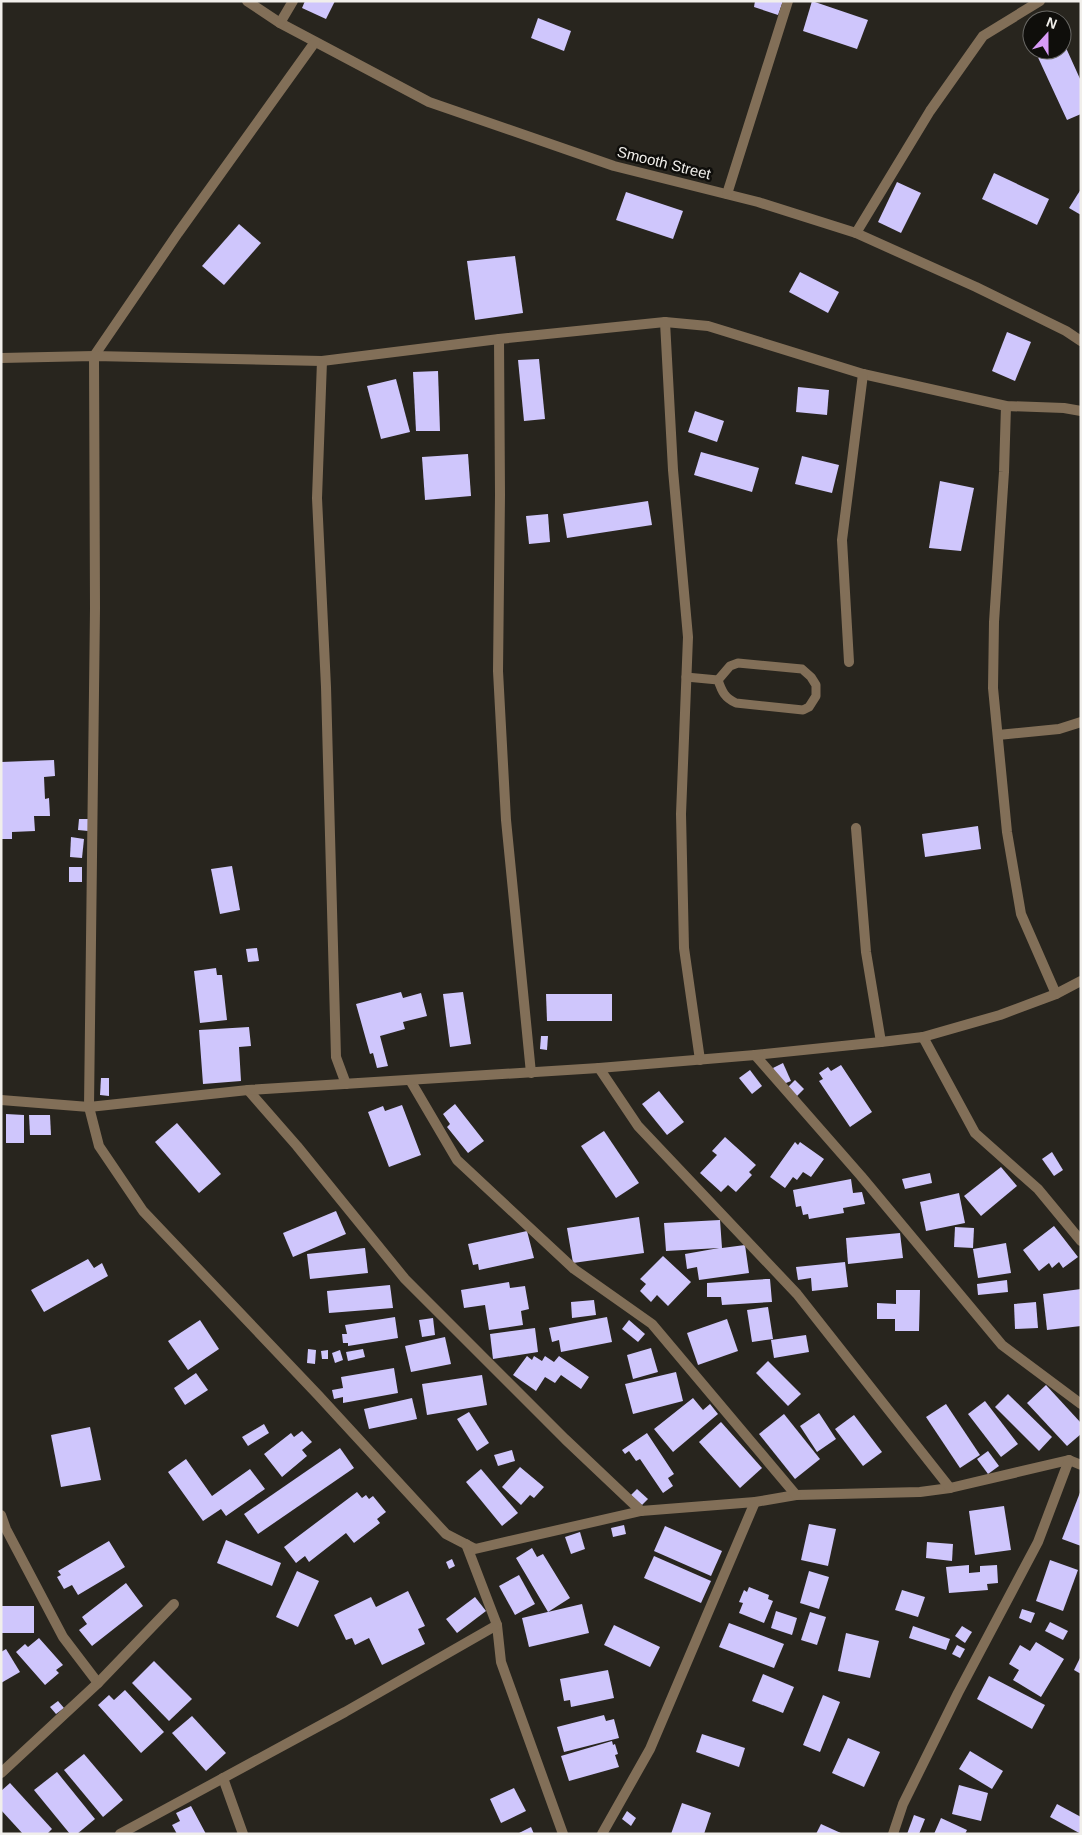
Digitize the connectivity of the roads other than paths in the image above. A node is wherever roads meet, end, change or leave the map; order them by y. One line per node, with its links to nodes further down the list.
1 (246, 1): 5 (street, Smooth Street)
2 (293, 1): 5 (street)
3 (788, 1): 7 (street)
4 (1040, 1): 8 (street)
5 (280, 23): 6 (street, Smooth Street)
6 (315, 42): 7 (street, Smooth Street); 12 (street)
7 (727, 194): 8 (street, Smooth Street)
8 (856, 233): 11 (street, Smooth Street)
9 (665, 322): 10 (street); 15 (street); 19 (street)
10 (499, 339): 14 (street); 31 (street)
11 (1081, 340)
12 (94, 356): 13 (street); 14 (street); 36 (street)
13 (1, 358)
14 (322, 361): 33 (street)
15 (863, 374): 16 (street); 18 (street)
16 (1006, 406): 17 (street); 22 (street)
17 (1081, 411)
18 (849, 662)
19 (686, 677): 20 (lane); 29 (street)
20 (718, 680): 20 (lane)
21 (1081, 722): 22 (street)
22 (998, 735): 25 (street)
23 (856, 828): 27 (street)
24 (1081, 981): 25 (street)
25 (1056, 994): 26 (street)
26 (923, 1037): 27 (street); 37 (street)
27 (881, 1042): 28 (street)
28 (755, 1055): 29 (street); 38 (street)
29 (700, 1060): 30 (street)
30 (599, 1068): 31 (street); 41 (street)
31 (531, 1072): 32 (street)
32 (410, 1080): 33 (street); 42 (street)
33 (346, 1084): 34 (street)
34 (248, 1090): 36 (street); 44 (street)
35 (1, 1100): 36 (street)
36 (90, 1107): 46 (street)
37 (1081, 1241)
38 (1081, 1404)
39 (1069, 1460): 40 (street); 41 (street); 56 (street)
40 (1081, 1465)
41 (950, 1488): 42 (street)
42 (796, 1496): 43 (street)
43 (755, 1502): 44 (street); 55 (street)
44 (641, 1511): 46 (street)
45 (1, 1515): 49 (street)
46 (466, 1544): 48 (street)
47 (174, 1604): 49 (street)
48 (497, 1625): 51 (street); 54 (street)
49 (98, 1683): 50 (street)
50 (1, 1773)
51 (223, 1778): 52 (street); 53 (street)
52 (120, 1834)
53 (242, 1834)
54 (563, 1834)
55 (602, 1834)
56 (892, 1834)

